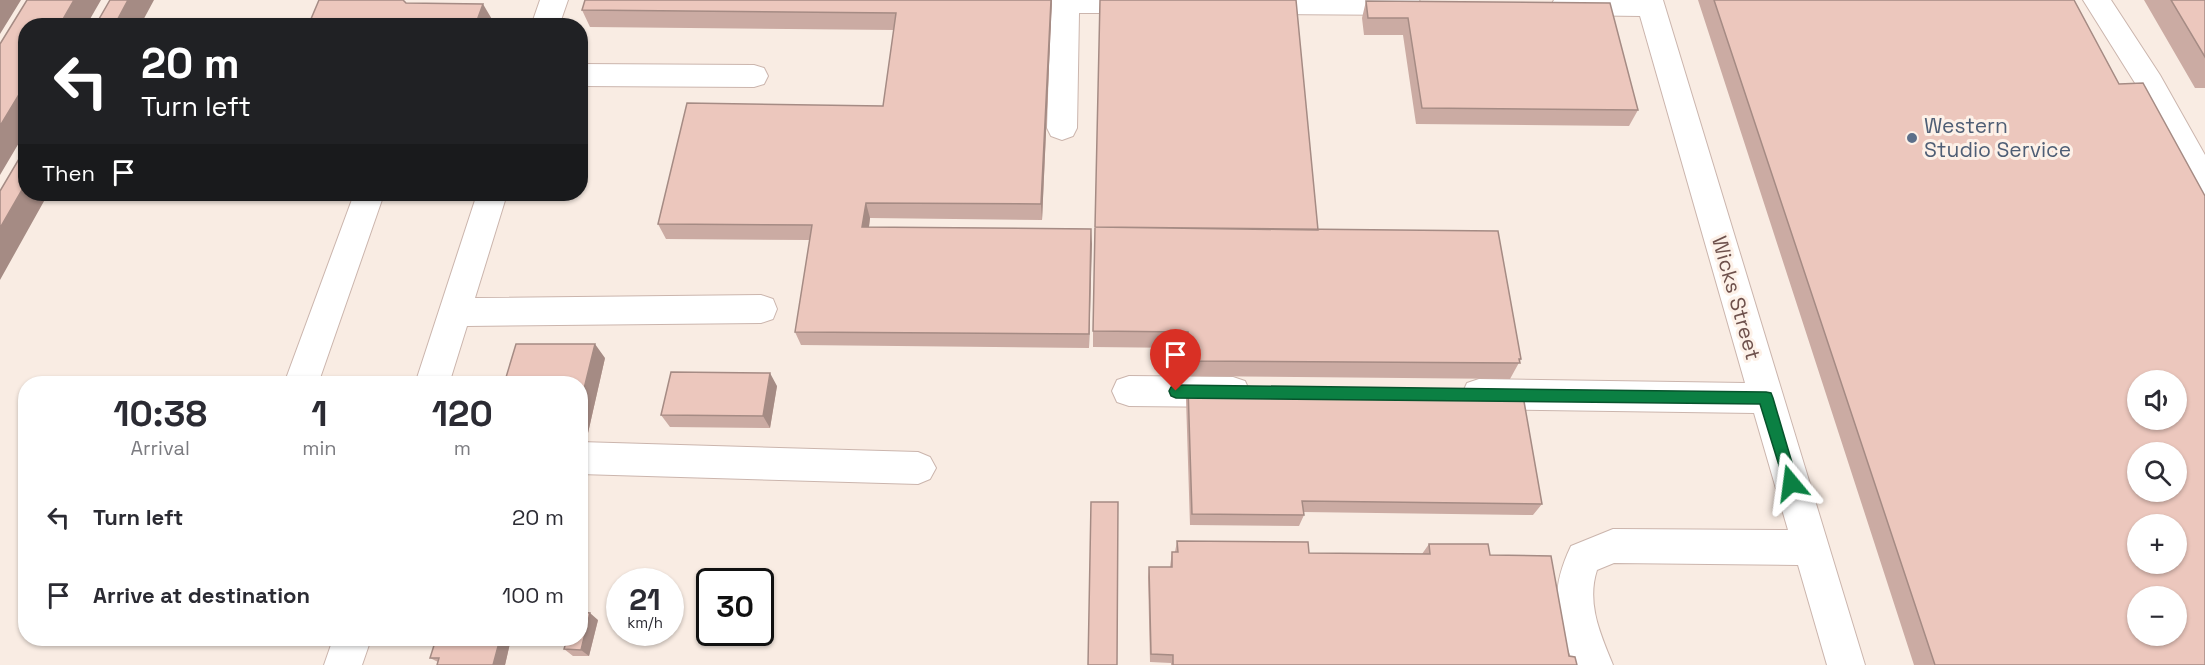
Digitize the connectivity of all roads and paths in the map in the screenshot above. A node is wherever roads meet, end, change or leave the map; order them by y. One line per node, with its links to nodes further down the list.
1 (554, 0): 9 (street)
2 (2097, 0): 13 (street)
3 (1065, 1): 4 (street); 12 (street)
4 (1151, 2)
5 (1650, 3): 8 (street); 23 (street, Wicks Street)
6 (1226, 4): 7 (street)
7 (1438, 5)
8 (1545, 5)
9 (548, 18)
10 (588, 75): 11 (street)
11 (754, 76)
12 (1062, 128)
13 (2205, 183)
14 (366, 201): 18 (street)
15 (490, 201): 17 (street)
16 (761, 309): 17 (street)
17 (455, 312): 19 (street)
18 (304, 376)
19 (435, 376)
20 (1129, 391): 21 (street)
21 (1259, 393)
22 (1447, 394): 23 (street)
23 (1766, 398): 26 (street, Wicks Street)
24 (588, 458): 25 (street)
25 (918, 468)
26 (1810, 548): 29 (street); 30 (street, Wicks Street)
27 (350, 646): 28 (street)
28 (344, 665)
29 (1594, 665)
30 (1846, 665)

